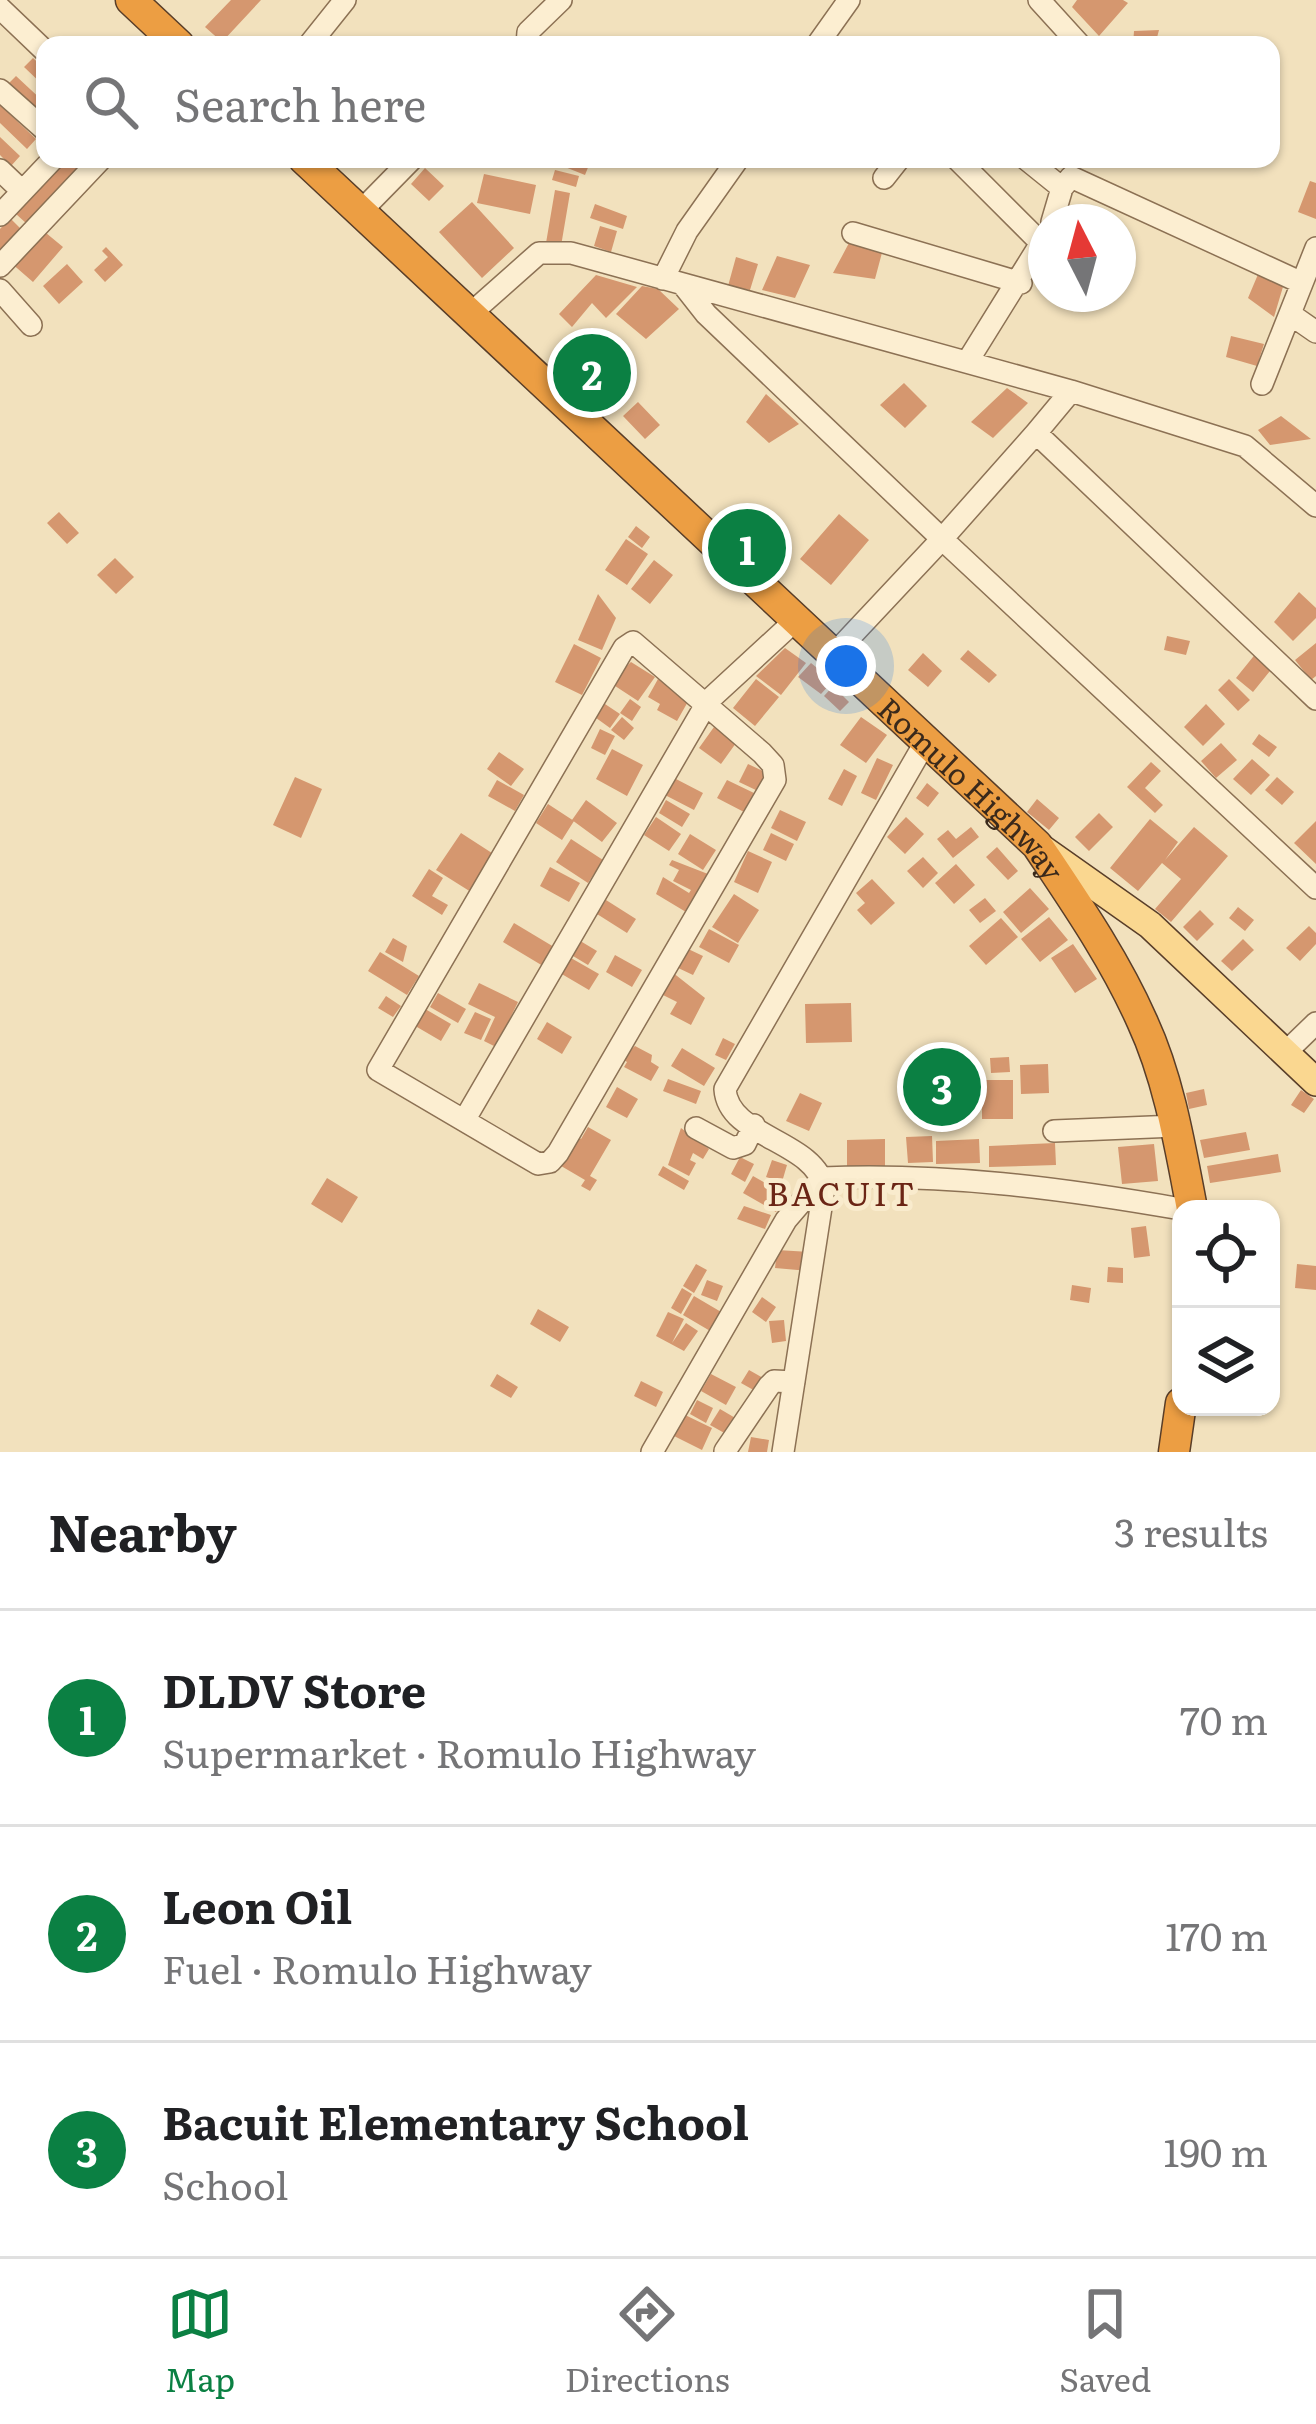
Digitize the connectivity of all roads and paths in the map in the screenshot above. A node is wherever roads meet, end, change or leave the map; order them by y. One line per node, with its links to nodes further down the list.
1 (131, 0): 7 (highway)
2 (345, 0): 8 (street)
3 (561, 0): 9 (street)
4 (848, 0): 10 (street)
5 (1039, 0): 11 (street)
6 (0, 8): 12 (street)
7 (164, 36)
8 (316, 36)
9 (528, 36)
10 (823, 36)
11 (1073, 36)
12 (36, 42)
13 (0, 90): 14 (street)
14 (36, 122)
15 (44, 168): 25 (street)
16 (93, 168): 32 (street)
17 (314, 168): 27 (highway, Romulo Highway)
18 (403, 168): 27 (street)
19 (732, 168): 34 (street)
20 (892, 168): 24 (street)
21 (967, 168): 29 (street)
22 (0, 170): 25 (street)
23 (1071, 175): 26 (street); 36 (street)
24 (884, 178)
25 (22, 191): 28 (street)
26 (1059, 204)
27 (360, 212): 38 (highway, Romulo Highway)
28 (0, 215)
29 (1028, 225)
30 (853, 232): 35 (street)
31 (1316, 248): 36 (street)
32 (0, 266)
33 (1028, 270): 35 (street)
34 (674, 282): 38 (street); 42 (street); 47 (street)
35 (1021, 283): 42 (street)
36 (1302, 283): 39 (street)
37 (0, 290): 40 (street)
38 (469, 314): 48 (highway, Romulo Highway)
39 (1290, 314): 41 (street); 43 (street)
40 (31, 326)
41 (1316, 332)
42 (969, 359): 44 (street)
43 (1262, 384)
44 (1071, 391): 45 (street); 46 (street)
45 (1036, 433): 47 (street); 50 (street)
46 (1316, 506)
47 (942, 539): 49 (street); 54 (street)
48 (798, 618): 49 (highway, Romulo Highway); 51 (street)
49 (836, 652): 52 (highway, Romulo Highway)
50 (1316, 699)
51 (708, 701): 58 (street); 58 (street); 58 (street)
52 (926, 741): 53 (highway, Romulo Highway); 59 (street)
53 (1037, 845): 56 (main road); 60 (highway, Romulo Highway)
54 (1316, 888)
55 (1316, 1023): 56 (street)
56 (1286, 1052): 57 (main road)
57 (1316, 1082)
58 (465, 1119)
59 (754, 1125): 61 (street); 63 (street)
60 (1176, 1126): 62 (street); 64 (highway, Romulo Highway)
61 (696, 1128)
62 (1054, 1131)
63 (822, 1178): 65 (street); 66 (street); 69 (street)
64 (1190, 1200)
65 (1172, 1207)
66 (794, 1382): 68 (street); 70 (street)
67 (1179, 1416): 71 (highway)
68 (725, 1451)
69 (652, 1452)
70 (783, 1452)
71 (1174, 1452)

